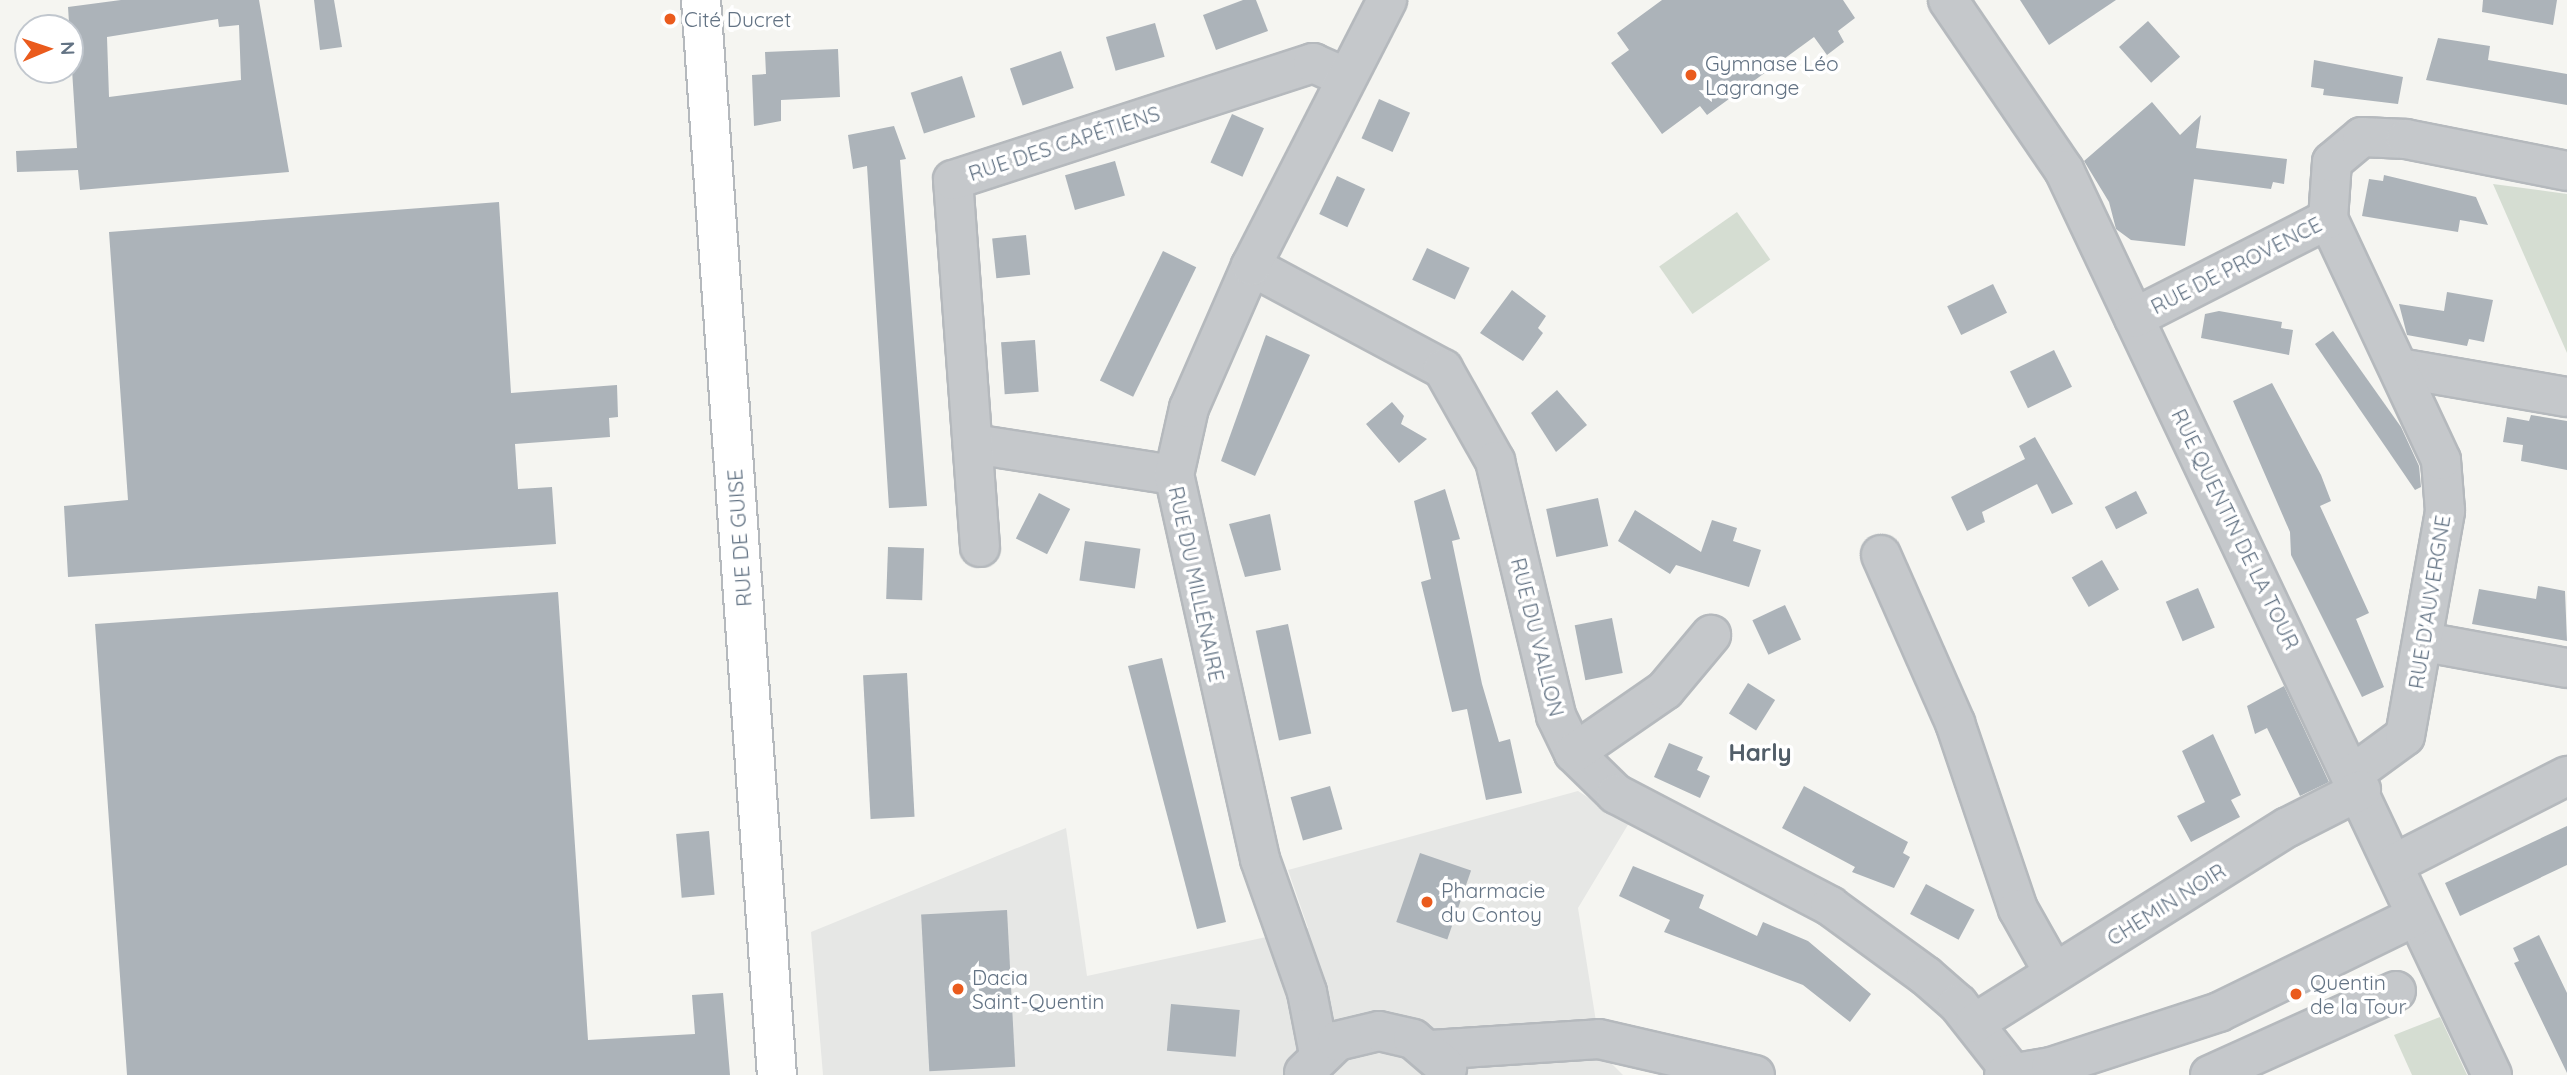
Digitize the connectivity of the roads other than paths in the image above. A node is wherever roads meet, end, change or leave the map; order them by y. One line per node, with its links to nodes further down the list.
1 (701, 0): 31 (main road, RUE DE GUISE)
2 (1387, 0): 4 (street, RUE DU MILLÉNAIRE)
3 (1948, 0): 8 (street, RUE QUENTIN DE LA TOUR)
4 (1346, 78): 7 (street, RUE DU MILLÉNAIRE); 11 (street, RUE DES CAPÉTIENS)
5 (2567, 171): 6 (street, RUE DE PROVENCE)
6 (2328, 219): 8 (street, RUE DE PROVENCE); 9 (street, RUE D'AUVERGNE)
7 (1251, 265): 12 (street, RUE DU MILLÉNAIRE); 18 (street, RUE DU VALLON)
8 (2134, 318): 20 (street, RUE QUENTIN DE LA TOUR)
9 (2399, 368): 10 (street); 16 (street, RUE D'AUVERGNE)
10 (2567, 397)
11 (973, 444): 12 (street); 13 (street, RUE DES CAPÉTIENS)
12 (1174, 475): 24 (street, RUE DU MILLÉNAIRE)
13 (980, 547)
14 (1881, 555): 23 (street)
15 (1711, 635): 18 (street)
16 (2425, 642): 17 (street); 20 (street, RUE D'AUVERGNE)
17 (2567, 668)
18 (1574, 752): 26 (street, RUE DU VALLON)
19 (2567, 776): 21 (street)
20 (2357, 782): 21 (street, RUE QUENTIN DE LA TOUR); 23 (street, CHEMIN NOIR)
21 (2396, 863): 22 (street, RUE QUENTIN DE LA TOUR)
22 (2416, 916): 34 (street); 36 (street, RUE QUENTIN DE LA TOUR)
23 (2053, 971): 26 (street, CHEMIN NOIR)
24 (1307, 992): 27 (street); 30 (street, RUE DU MILLÉNAIRE)
25 (2396, 992): 35 (street)
26 (1975, 1023): 34 (street, RUE DU VALLON)
27 (1379, 1031): 29 (street); 30 (street)
28 (1546, 1041): 29 (street); 32 (street); 33 (street)
29 (1441, 1063)
30 (1311, 1065)
31 (777, 1075)
32 (1488, 1075)
33 (1755, 1075)
34 (2011, 1075)
35 (2210, 1075)
36 (2492, 1075)

